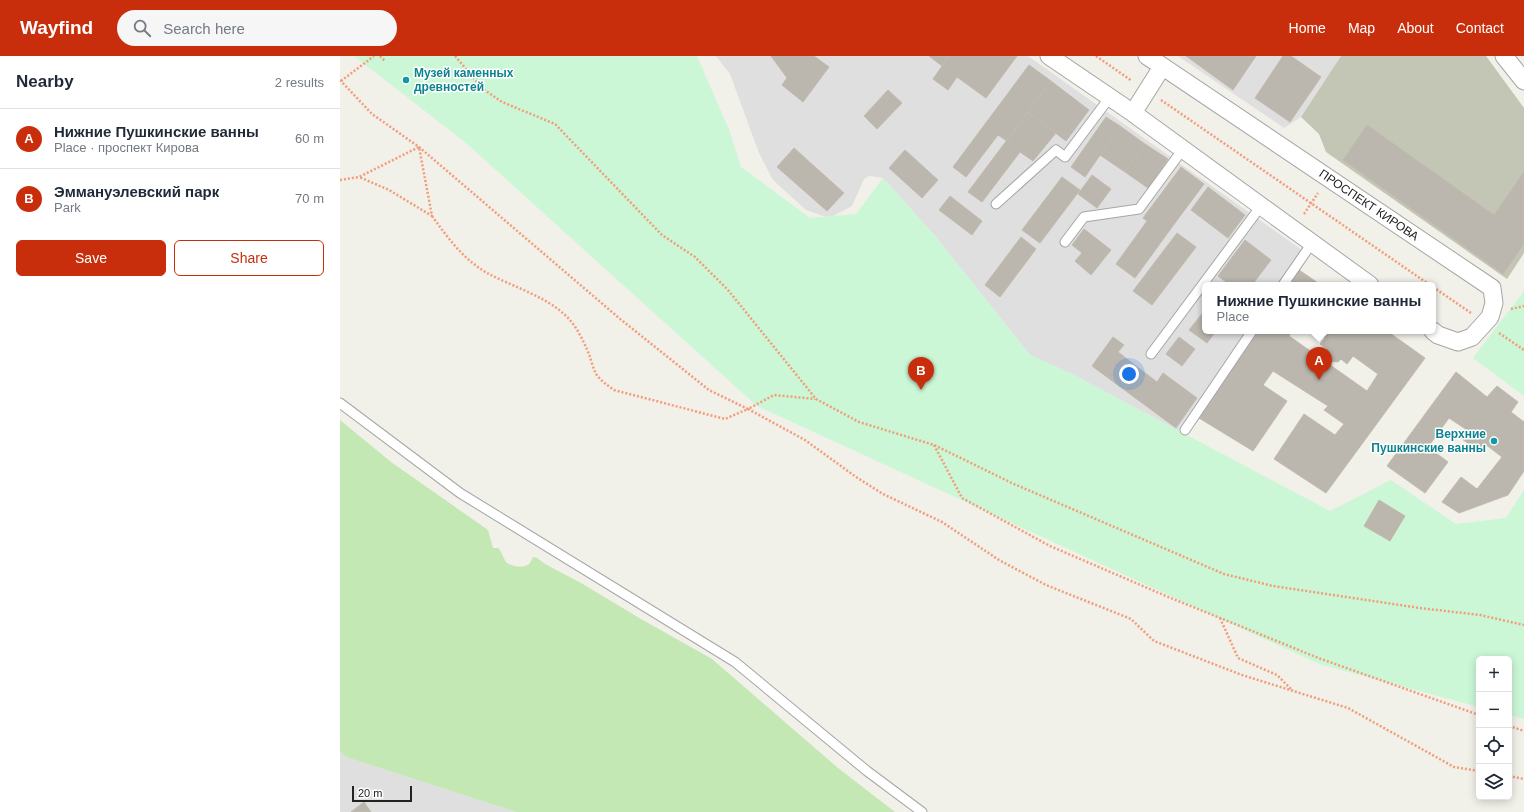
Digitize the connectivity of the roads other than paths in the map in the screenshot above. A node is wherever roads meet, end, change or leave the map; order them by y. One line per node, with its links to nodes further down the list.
1 (1049, 56): 6 (street)
2 (1147, 56): 4 (street, ПРОСПЕКТ КИРОВА)
3 (1504, 56): 5 (street)
4 (1162, 67): 7 (street); 17 (street, ПРОСПЕКТ КИРОВА)
5 (1524, 81)
6 (1110, 97): 7 (street); 9 (lane)
7 (1133, 112): 8 (street)
8 (1183, 149): 10 (street); 11 (lane)
9 (996, 204)
10 (1261, 206): 12 (street); 13 (lane)
11 (1065, 242)
12 (1312, 243): 14 (lane); 15 (street)
13 (1205, 282)
14 (1285, 282)
15 (1366, 282)
16 (1202, 285): 19 (lane)
17 (1436, 333)
18 (1250, 334): 21 (lane)
19 (1151, 354)
20 (340, 403): 22 (lane)
21 (1185, 430)
22 (922, 812)

